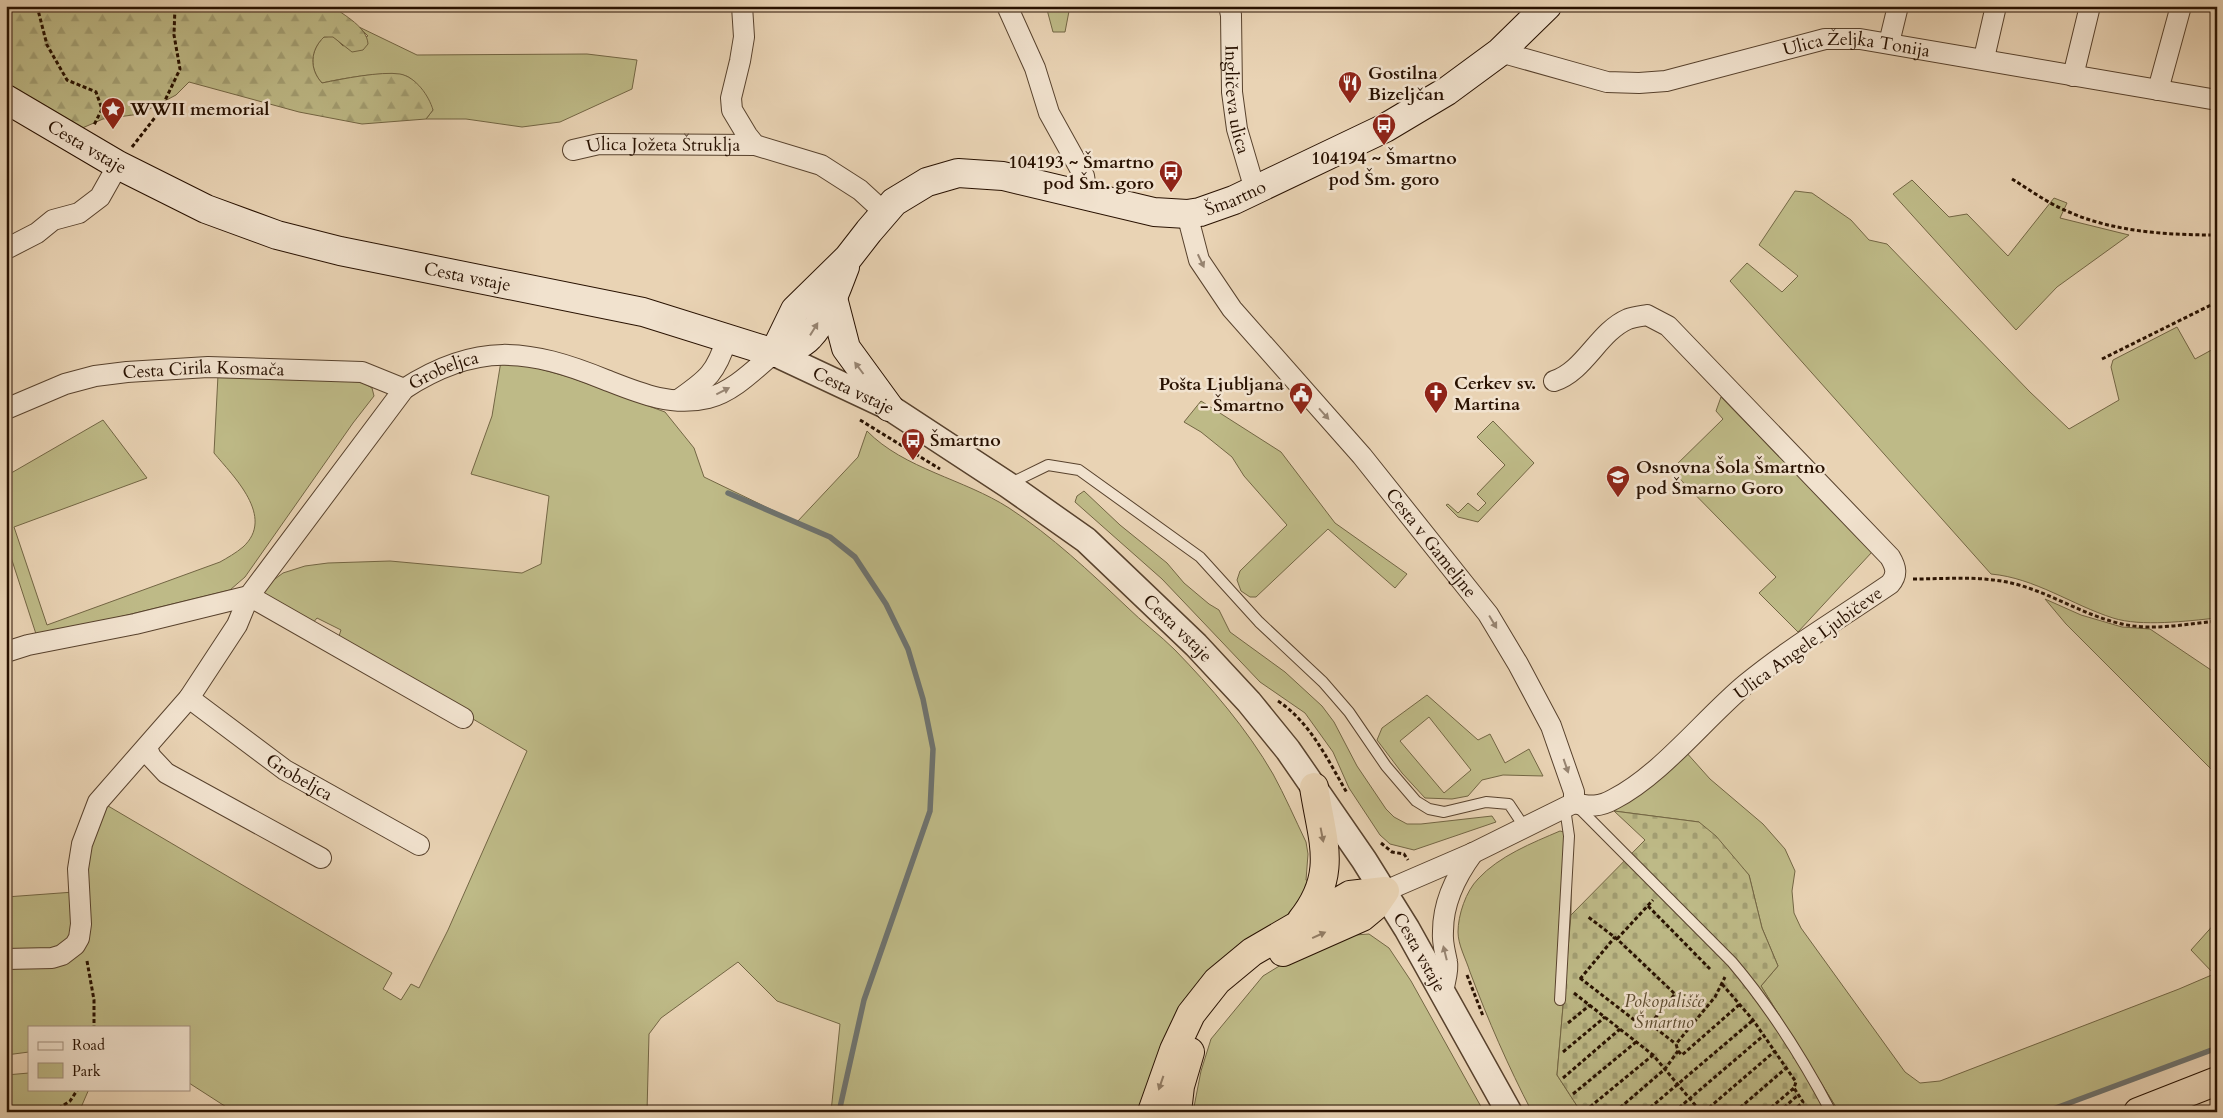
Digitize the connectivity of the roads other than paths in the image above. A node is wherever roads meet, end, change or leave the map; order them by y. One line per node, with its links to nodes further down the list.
1 (742, 6): 16 (street, Ulica Jožeta Štruklja)
2 (1007, 6): 20 (street)
3 (1229, 6): 19 (street, Ingličeva ulica)
4 (1546, 6): 10 (main road, Šmartno)
5 (1898, 6): 9 (street)
6 (1996, 6): 11 (street)
7 (2090, 6): 12 (street)
8 (2181, 6): 13 (street)
9 (1889, 42): 10 (street, Ulica Željka Tonija); 11 (street, Ulica Željka Tonija)
10 (1500, 52): 19 (main road, Šmartno)
11 (1984, 58): 12 (street, Ulica Željka Tonija)
12 (2073, 76): 13 (street, Ulica Željka Tonija)
13 (2158, 90): 14 (street, Ulica Željka Tonija)
14 (2217, 100)
15 (9, 105): 18 (main road, Cesta vstaje)
16 (756, 145): 17 (street, Ulica Jožeta Štruklja); 21 (street, Ulica Jožeta Štruklja)
17 (572, 150)
18 (118, 165): 23 (street); 26 (main road, Cesta vstaje)
19 (1255, 190): 22 (main road, Šmartno)
20 (1087, 195): 21 (main road, Šmartno); 22 (main road, Šmartno)
21 (884, 212): 24 (main road, Šmartno)
22 (1187, 214): 40 (street, Cesta v Gameljne, one-way to 40)
23 (6, 249)
24 (848, 258): 25 (main road); 27 (main road)
25 (833, 298): 27 (main road, one-way to 25); 31 (main road, one-way to 25)
26 (727, 338): 27 (main road, Cesta vstaje); 30 (street)
27 (774, 353): 30 (street, Grobeljca, one-way to 27); 31 (street, Cesta vstaje)
28 (1554, 381): 40 (street, Ulica Angele Ljubičeve)
29 (404, 388): 30 (street, Grobeljca); 32 (street, Cesta Cirila Kosmača); 34 (street, Grobeljca)
30 (676, 401)
31 (889, 407): 33 (street, Cesta vstaje)
32 (6, 409)
33 (1008, 485): 39 (street, Cesta vstaje); 41 (lane)
34 (248, 596): 35 (street); 36 (street, Grobeljca); 37 (street)
35 (6, 652)
36 (189, 698): 38 (street, Grobeljca); 42 (street, Grobeljca)
37 (463, 718)
38 (147, 748): 44 (street); 47 (street, Grobeljca)
39 (1314, 787): 45 (street, Cesta vstaje); 46 (highway, one-way to 46)
40 (1570, 805): 41 (street); 49 (lane); 54 (lane)
41 (1525, 828): 43 (street)
42 (419, 845)
43 (1473, 853): 45 (street); 48 (street, one-way to 43)
44 (321, 858)
45 (1384, 891): 46 (highway); 48 (street, Cesta vstaje); 52 (highway, one-way to 45)
46 (1298, 924): 51 (highway, one-way to 51)
47 (6, 959)
48 (1443, 992): 53 (street, Cesta vstaje)
49 (1560, 1000)
50 (2217, 1081): 55 (highway)
51 (1152, 1112)
52 (1177, 1112)
53 (1509, 1112)
54 (1831, 1112)
55 (2138, 1112)

